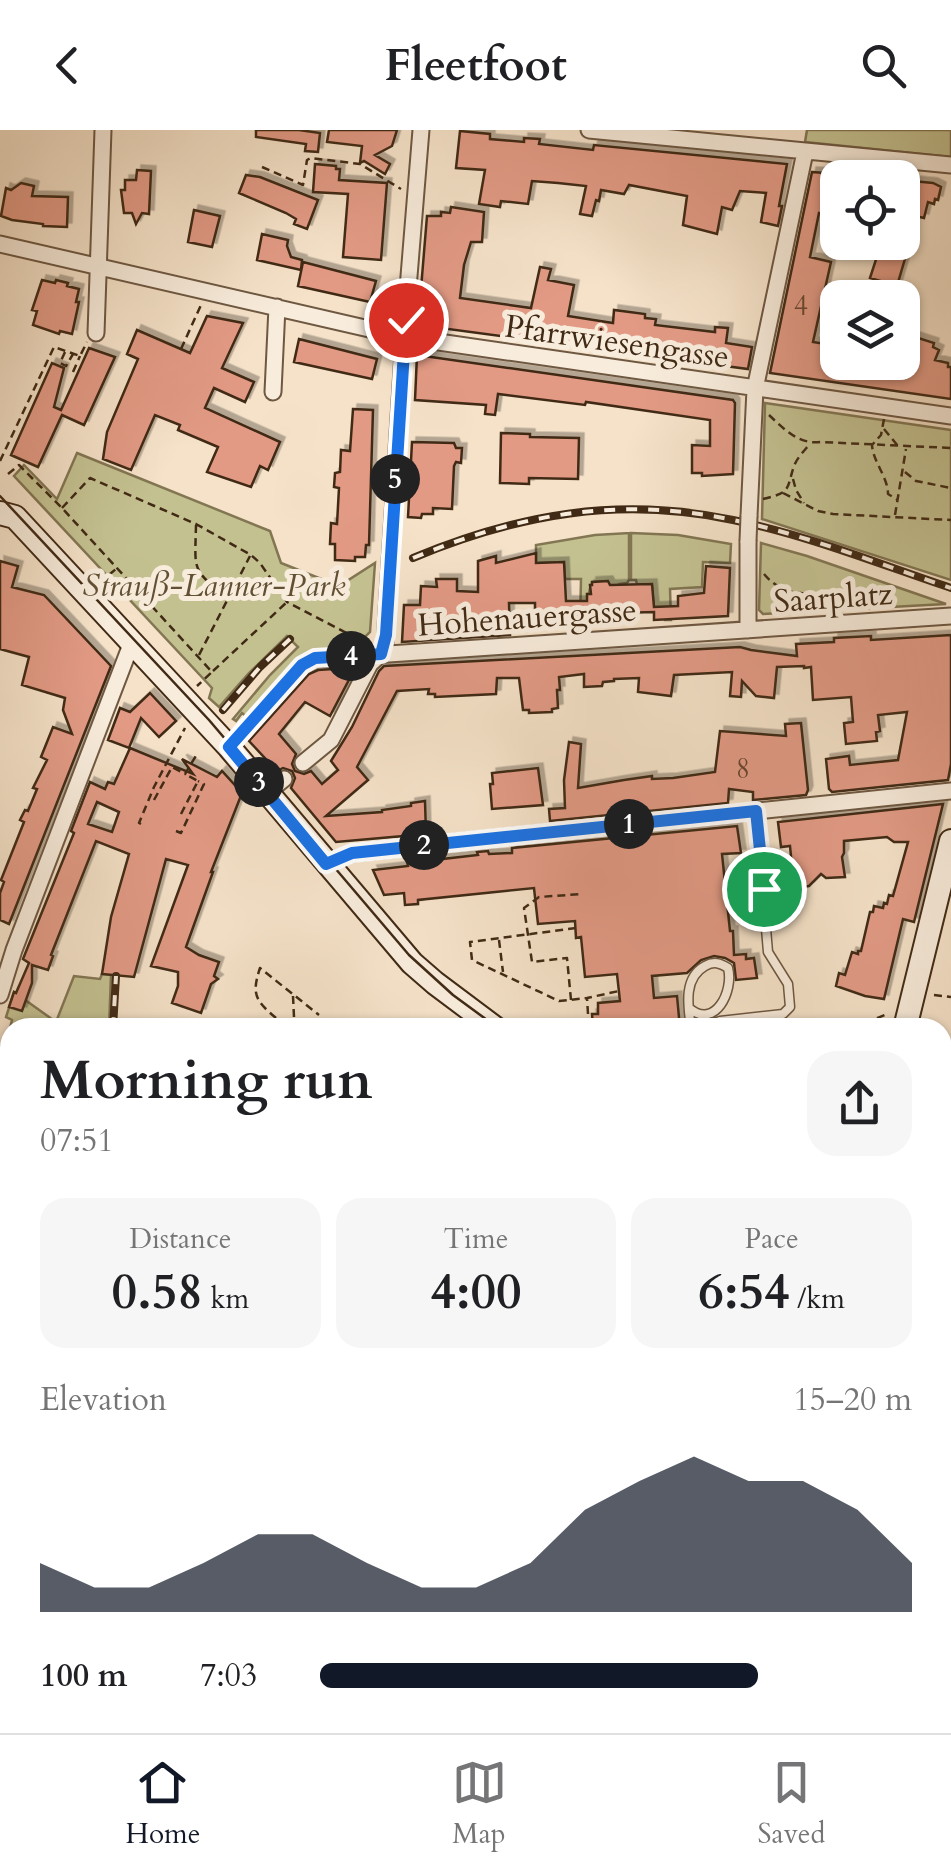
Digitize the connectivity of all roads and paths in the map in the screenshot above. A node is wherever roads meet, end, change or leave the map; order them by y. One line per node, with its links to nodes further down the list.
1 (103, 130): 9 (street)
2 (421, 130): 7 (street)
3 (589, 130): 4 (street)
4 (805, 152): 5 (street); 21 (street)
5 (951, 165)
6 (262, 168): 7 (path)
7 (415, 198): 13 (street)
8 (0, 244): 9 (street, Pfarrwiesengasse)
9 (97, 266): 10 (street, Pfarrwiesengasse); 12 (street)
10 (207, 291): 11 (street, Pfarrwiesengasse); 14 (path)
11 (277, 307): 13 (street, Pfarrwiesengasse); 22 (street)
12 (96, 333): 17 (path)
13 (404, 337): 21 (street, Pfarrwiesengasse); 60 (street)
14 (182, 349)
15 (65, 351): 16 (path); 16 (path); 19 (path)
16 (73, 354): 17 (path)
17 (80, 356): 18 (path)
18 (73, 372)
19 (35, 385): 20 (path); 26 (path)
20 (41, 388)
21 (754, 389): 23 (street, Pfarrwiesengasse); 24 (street)
22 (273, 392)
23 (885, 408): 25 (street, Pfarrwiesengasse); 28 (path)
24 (753, 410): 29 (path); 45 (street)
25 (951, 416)
26 (19, 420): 27 (path); 34 (path)
27 (26, 423)
28 (883, 428): 30 (path); 31 (path)
29 (810, 444): 30 (path); 37 (path)
30 (872, 444): 31 (path); 42 (path)
31 (898, 446): 32 (path)
32 (906, 446): 33 (path); 35 (path)
33 (951, 448)
34 (0, 461)
35 (904, 470): 38 (path); 39 (path)
36 (8, 474): 44 (path)
37 (792, 477): 41 (path); 43 (path)
38 (916, 481): 39 (path); 40 (path)
39 (901, 488): 42 (path)
40 (951, 488)
41 (783, 493): 43 (path); 45 (path)
42 (898, 500): 47 (path)
43 (805, 504): 47 (path)
44 (62, 508): 49 (path); 51 (path)
45 (749, 508): 58 (street, Saarplatz, bridge)
46 (0, 513): 59 (main road)
47 (895, 517): 48 (path)
48 (951, 520)
49 (196, 524): 50 (path); 54 (path)
50 (250, 555): 54 (path); 55 (path)
51 (117, 568): 53 (path); 61 (path)
52 (760, 568): 56 (path)
53 (108, 576)
54 (228, 600): 61 (path)
55 (287, 602): 60 (path); 62 (path)
56 (867, 608)
57 (951, 616): 58 (street, Saarplatz)
58 (748, 630): 60 (street, Hohenauergasse)
59 (132, 642): 63 (main road); 88 (street)
60 (375, 648): 65 (street, Hohenauergasse); 67 (street)
61 (199, 657): 62 (path)
62 (212, 672): 63 (path)
63 (189, 691): 65 (main road)
64 (185, 728): 68 (path)
65 (229, 747): 79 (main road)
66 (196, 754): 70 (path)
67 (304, 763)
68 (166, 764): 69 (path); 76 (path)
69 (172, 767): 70 (path); 73 (path)
70 (185, 774): 71 (path)
71 (198, 781): 75 (path); 77 (path)
72 (951, 791): 74 (street)
73 (154, 800)
74 (756, 811): 79 (street); 99 (lane)
75 (180, 814)
76 (142, 824)
77 (176, 831)
78 (950, 855): 100 (main road)
79 (326, 864): 97 (main road)
80 (582, 894): 82 (path)
81 (576, 928): 82 (path)
82 (527, 935): 83 (path); 91 (path)
83 (499, 938): 84 (path); 84 (path)
84 (503, 975): 91 (path)
85 (619, 991): 89 (path)
86 (293, 994): 94 (path); 95 (path); 96 (path)
87 (928, 994): 90 (path)
88 (0, 995)
89 (587, 998): 91 (path); 93 (path)
90 (951, 998)
91 (572, 1000)
92 (689, 1008): 98 (lane); 99 (lane); 99 (lane)
93 (588, 1014)
94 (294, 1016)
95 (319, 1016)
96 (276, 1018)
97 (481, 1018)
98 (690, 1018)
99 (713, 1018)
100 (898, 1018)
101 (0, 1276): 102 (street)
102 (0, 1288)

